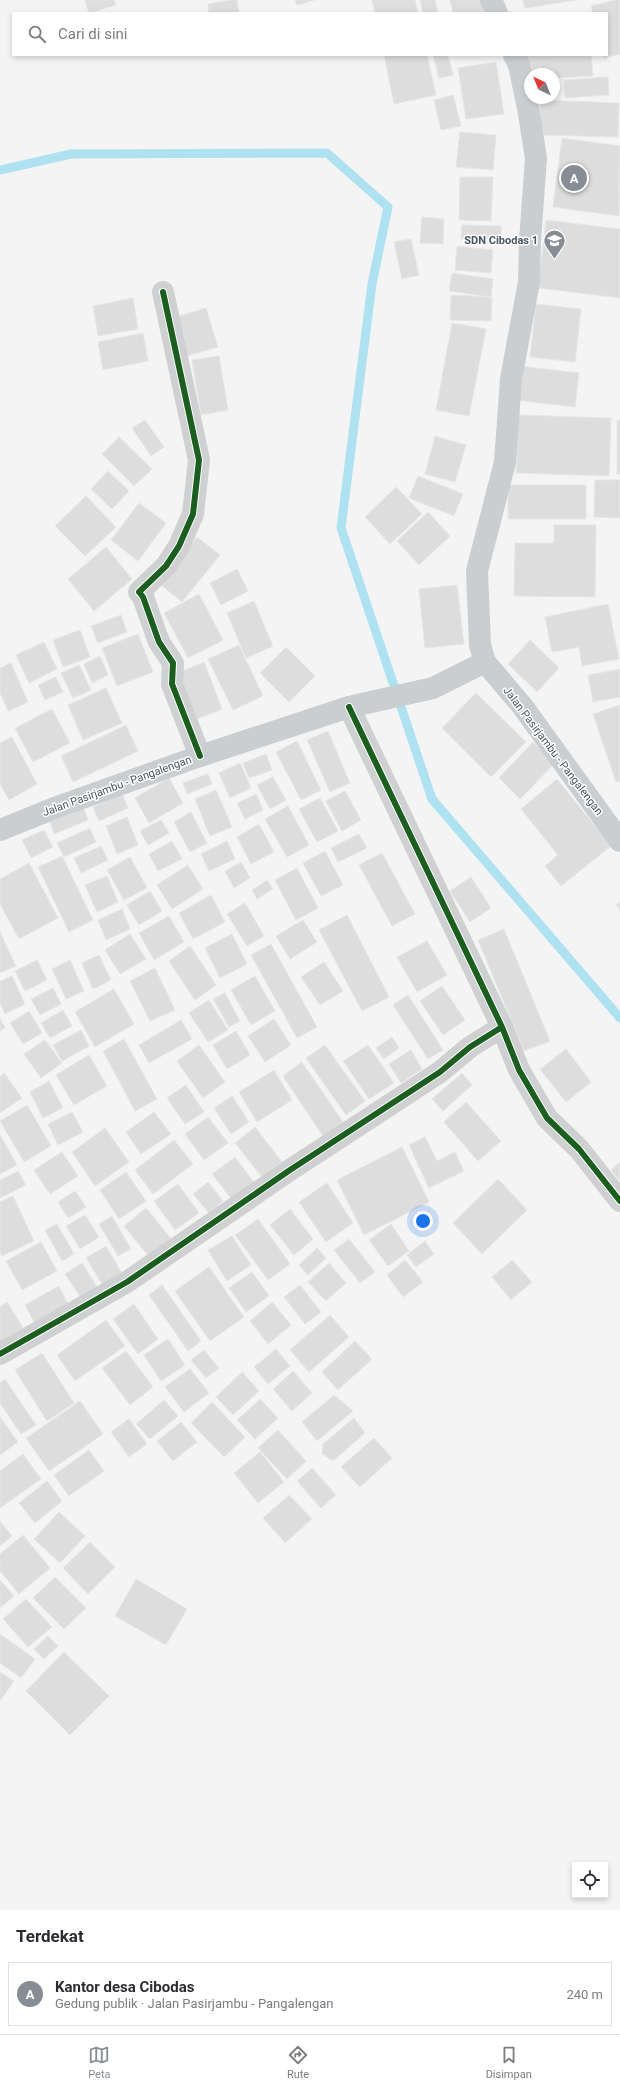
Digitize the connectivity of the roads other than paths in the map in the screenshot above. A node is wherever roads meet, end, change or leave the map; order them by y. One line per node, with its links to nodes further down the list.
1 (491, 0): 2 (main road)
2 (497, 12)
3 (514, 56): 5 (main road, Jalan Pasirjambu - Pangalengan)
4 (163, 292): 7 (street)
5 (485, 662): 6 (main road, Jalan Pasirjambu - Pangalengan); 9 (main road, Jalan Pasirjambu - Pangalengan)
6 (357, 706): 7 (main road, Jalan Pasirjambu - Pangalengan); 10 (street)
7 (200, 756): 8 (main road, Jalan Pasirjambu - Pangalengan)
8 (0, 830)
9 (620, 842)
10 (502, 1027): 11 (street); 12 (street)
11 (620, 1201)
12 (0, 1354)

